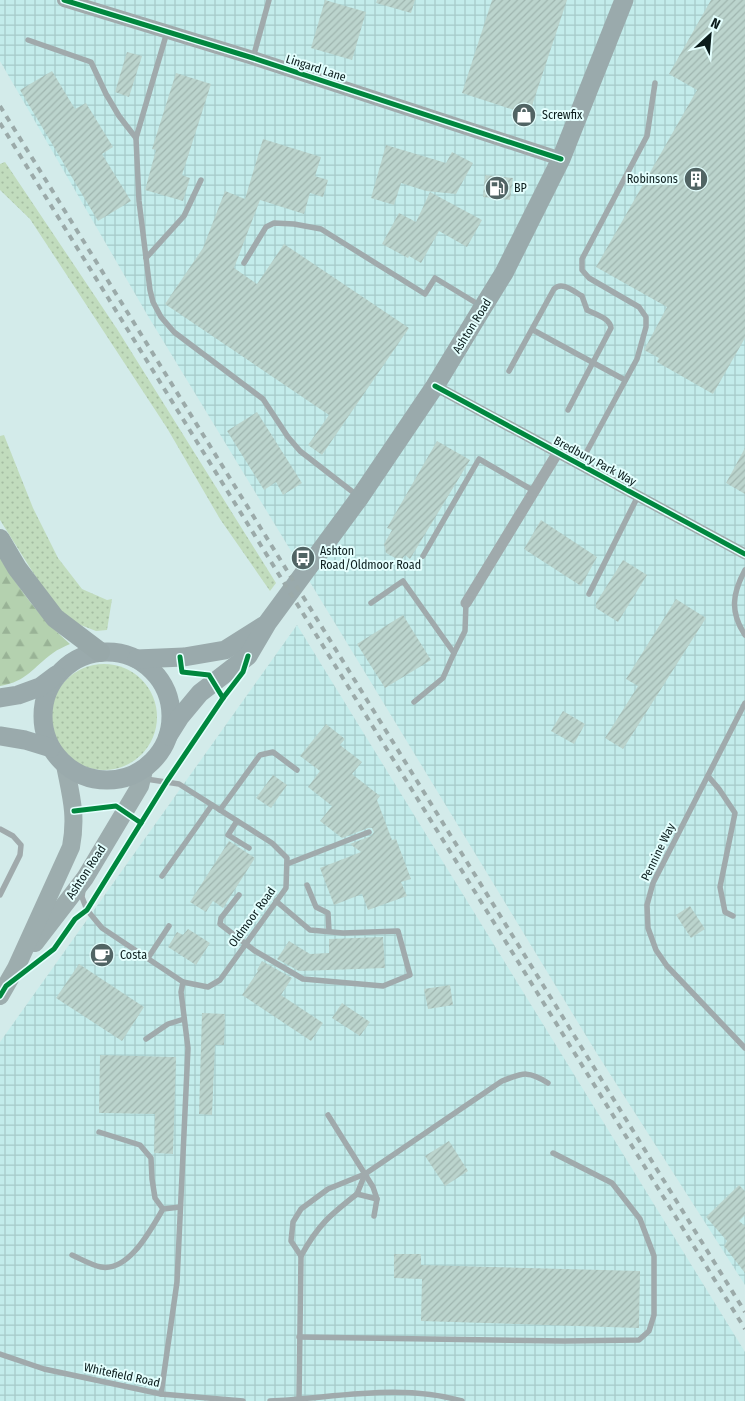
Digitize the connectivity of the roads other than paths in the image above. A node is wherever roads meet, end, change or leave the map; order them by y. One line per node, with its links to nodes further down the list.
1 (269, 0): 6 (lane)
2 (624, 0): 9 (highway, Ashton Road)
3 (70, 1): 4 (street, Lingard Lane)
4 (167, 32): 6 (street, Lingard Lane); 8 (lane)
5 (28, 40): 8 (lane)
6 (253, 58): 9 (street, Lingard Lane)
7 (656, 83): 17 (lane)
8 (136, 138): 11 (lane)
9 (560, 159): 13 (highway, Ashton Road)
10 (201, 180): 11 (lane)
11 (146, 258): 24 (lane)
12 (244, 263): 13 (lane)
13 (483, 307): 18 (highway, Ashton Road)
14 (533, 330): 15 (lane); 15 (lane); 16 (lane)
15 (594, 363): 17 (lane); 19 (lane)
16 (509, 371)
17 (625, 380): 21 (lane)
18 (434, 386): 20 (street, Bredbury Park Way); 24 (highway, Ashton Road)
19 (568, 410)
20 (558, 452): 21 (street, Bredbury Park Way); 22 (street, Bredbury Park Way)
21 (580, 464): 23 (street, Bredbury Park Way)
22 (534, 491): 27 (lane); 31 (street, Bredbury Park Way)
23 (638, 496): 26 (street, Bredbury Park Way); 29 (lane)
24 (360, 497): 32 (highway, Ashton Road)
25 (0, 539): 34 (highway)
26 (745, 554)
27 (423, 556)
28 (745, 570): 33 (lane)
29 (589, 594)
30 (371, 603): 35 (lane)
31 (466, 603): 35 (lane)
32 (268, 622): 36 (highway, Ashton Road); 42 (highway, Ashton Road)
33 (745, 635)
34 (100, 652): 36 (highway); 37 (highway)
35 (454, 653): 39 (lane)
36 (138, 659): 42 (highway)
37 (59, 673): 38 (highway); 43 (highway)
38 (0, 698)
39 (414, 702)
40 (745, 703): 47 (lane, Pennine Way)
41 (0, 736): 43 (highway)
42 (168, 736): 46 (highway)
43 (51, 748): 44 (highway)
44 (65, 766): 46 (highway); 66 (main road, Ashton Road)
45 (297, 770): 49 (lane)
46 (142, 774): 48 (lane); 56 (main road, Ashton Road)
47 (708, 776): 61 (lane); 71 (lane, Pennine Way)
48 (212, 805): 49 (lane); 55 (lane)
49 (220, 810): 50 (lane)
50 (237, 821): 53 (lane); 54 (lane)
51 (0, 829): 59 (lane)
52 (369, 832): 54 (lane)
53 (249, 848)
54 (287, 864): 60 (lane, Oldmoor Road)
55 (162, 876)
56 (84, 878): 65 (lane, Oldmoor Road); 66 (main road, Ashton Road)
57 (306, 885): 63 (lane)
58 (239, 894): 64 (lane)
59 (0, 895)
60 (276, 901): 63 (lane); 64 (lane, Oldmoor Road)
61 (733, 916)
62 (169, 926): 65 (lane)
63 (329, 931): 64 (lane)
64 (245, 944): 67 (lane, Oldmoor Road)
65 (148, 958): 67 (lane, Oldmoor Road)
66 (16, 968): 68 (main road, Ashton Road)
67 (183, 982): 69 (lane)
68 (0, 996)
69 (184, 1019): 70 (lane); 79 (lane)
70 (146, 1039)
71 (745, 1048)
72 (548, 1084): 76 (lane)
73 (328, 1115): 76 (lane)
74 (99, 1132): 80 (lane)
75 (553, 1153): 84 (lane)
76 (365, 1174): 77 (lane); 78 (lane); 83 (lane)
77 (357, 1194): 78 (lane); 83 (lane)
78 (377, 1199): 81 (lane)
79 (180, 1207): 80 (lane); 86 (lane)
80 (163, 1209): 82 (lane)
81 (374, 1216)
82 (72, 1255)
83 (301, 1256): 84 (lane)
84 (299, 1337): 87 (lane)
85 (0, 1354): 86 (lane, Whitefield Road)
86 (161, 1394): 88 (lane, Whitefield Road)
87 (298, 1400): 89 (lane); 90 (lane)
88 (243, 1401)
89 (270, 1401)
90 (462, 1401)

